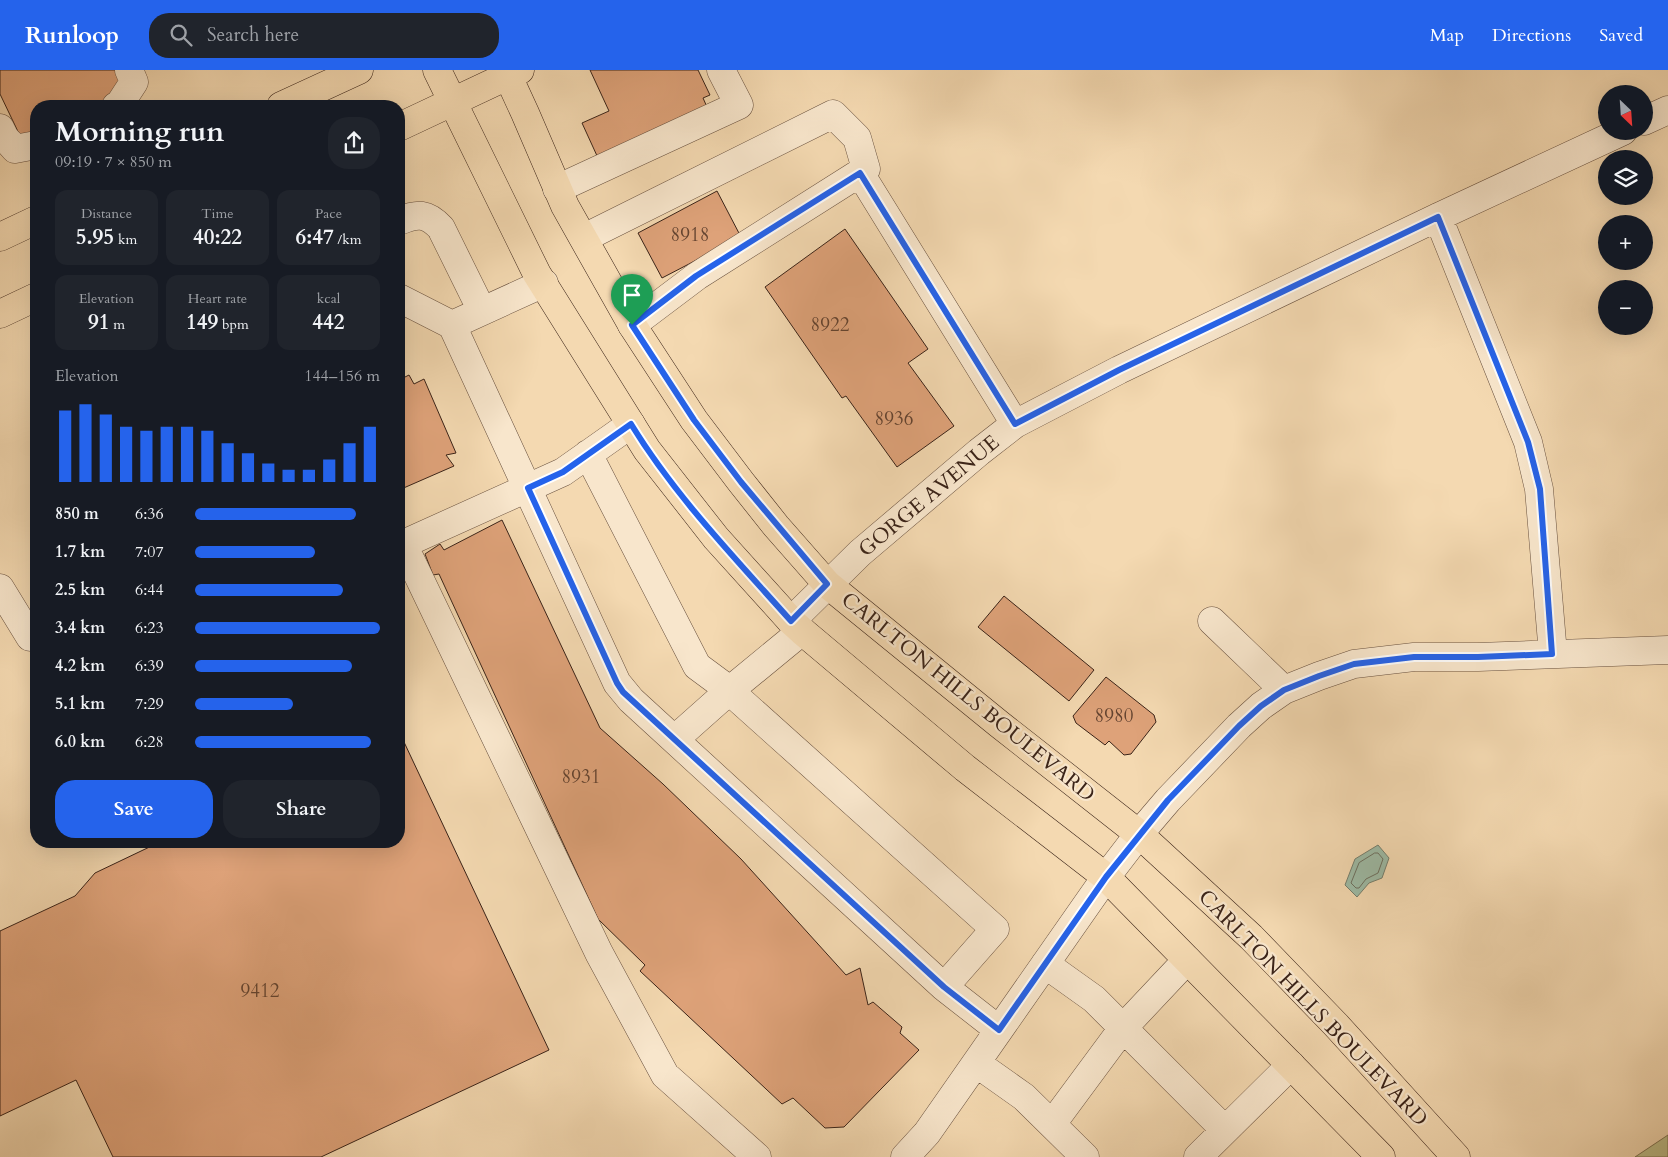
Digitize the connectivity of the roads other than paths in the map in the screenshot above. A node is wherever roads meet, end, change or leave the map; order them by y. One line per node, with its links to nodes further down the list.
1 (129, 70): 6 (street)
2 (359, 70): 7 (main road)
3 (437, 70): 8 (main road)
4 (722, 70): 16 (street)
5 (510, 72): 8 (main road); 16 (main road, CARLTON HILLS BOULEVARD)
6 (122, 100)
7 (294, 100)
8 (452, 101): 11 (main road); 22 (main road)
9 (1668, 110): 10 (street)
10 (1653, 118)
11 (405, 124)
12 (0, 128): 14 (street)
13 (1604, 140): 17 (street, GORGE AVENUE)
14 (30, 146)
15 (860, 173): 21 (street); 28 (street); 30 (street)
16 (557, 189): 21 (main road, CARLTON HILLS BOULEVARD)
17 (1438, 217): 30 (street, GORGE AVENUE); 41 (street)
18 (405, 219): 25 (street)
19 (30, 223): 20 (main road)
20 (0, 237)
21 (584, 238): 28 (main road, CARLTON HILLS BOULEVARD)
22 (544, 283): 25 (street); 29 (main road)
23 (30, 299): 26 (main road)
24 (405, 301): 27 (street)
25 (482, 311): 27 (street)
26 (0, 314)
27 (452, 325): 32 (street)
28 (632, 325): 35 (main road, CARLTON HILLS BOULEVARD)
29 (631, 424): 31 (street); 38 (main road)
30 (1015, 424): 35 (street, GORGE AVENUE)
31 (588, 454): 32 (street); 43 (street)
32 (528, 488): 33 (street); 44 (street)
33 (405, 543)
34 (405, 553): 56 (street)
35 (827, 584): 38 (street, GORGE AVENUE); 45 (main road, CARLTON HILLS BOULEVARD)
36 (0, 588): 39 (street)
37 (1212, 621): 42 (street)
38 (797, 626): 43 (street, GORGE AVENUE); 46 (main road)
39 (30, 637)
40 (1668, 650): 41 (street)
41 (1552, 654): 42 (street)
42 (1284, 690): 45 (street)
43 (729, 691): 44 (street, GORGE AVENUE); 49 (street)
44 (675, 739): 49 (street)
45 (1139, 834): 46 (street); 61 (main road, CARLTON HILLS BOULEVARD)
46 (1106, 877): 47 (main road); 48 (street)
47 (1187, 960): 50 (street); 53 (main road)
48 (1045, 964): 50 (street); 51 (street)
49 (944, 987): 51 (street)
50 (1123, 1028): 54 (street); 55 (street)
51 (999, 1030): 52 (street)
52 (976, 1063): 54 (street); 57 (street)
53 (1291, 1065): 55 (street); 60 (main road)
54 (1052, 1124): 58 (street)
55 (1225, 1130): 59 (street)
56 (757, 1157)
57 (905, 1157)
58 (1085, 1157)
59 (1198, 1157)
60 (1382, 1157)
61 (1456, 1157)

